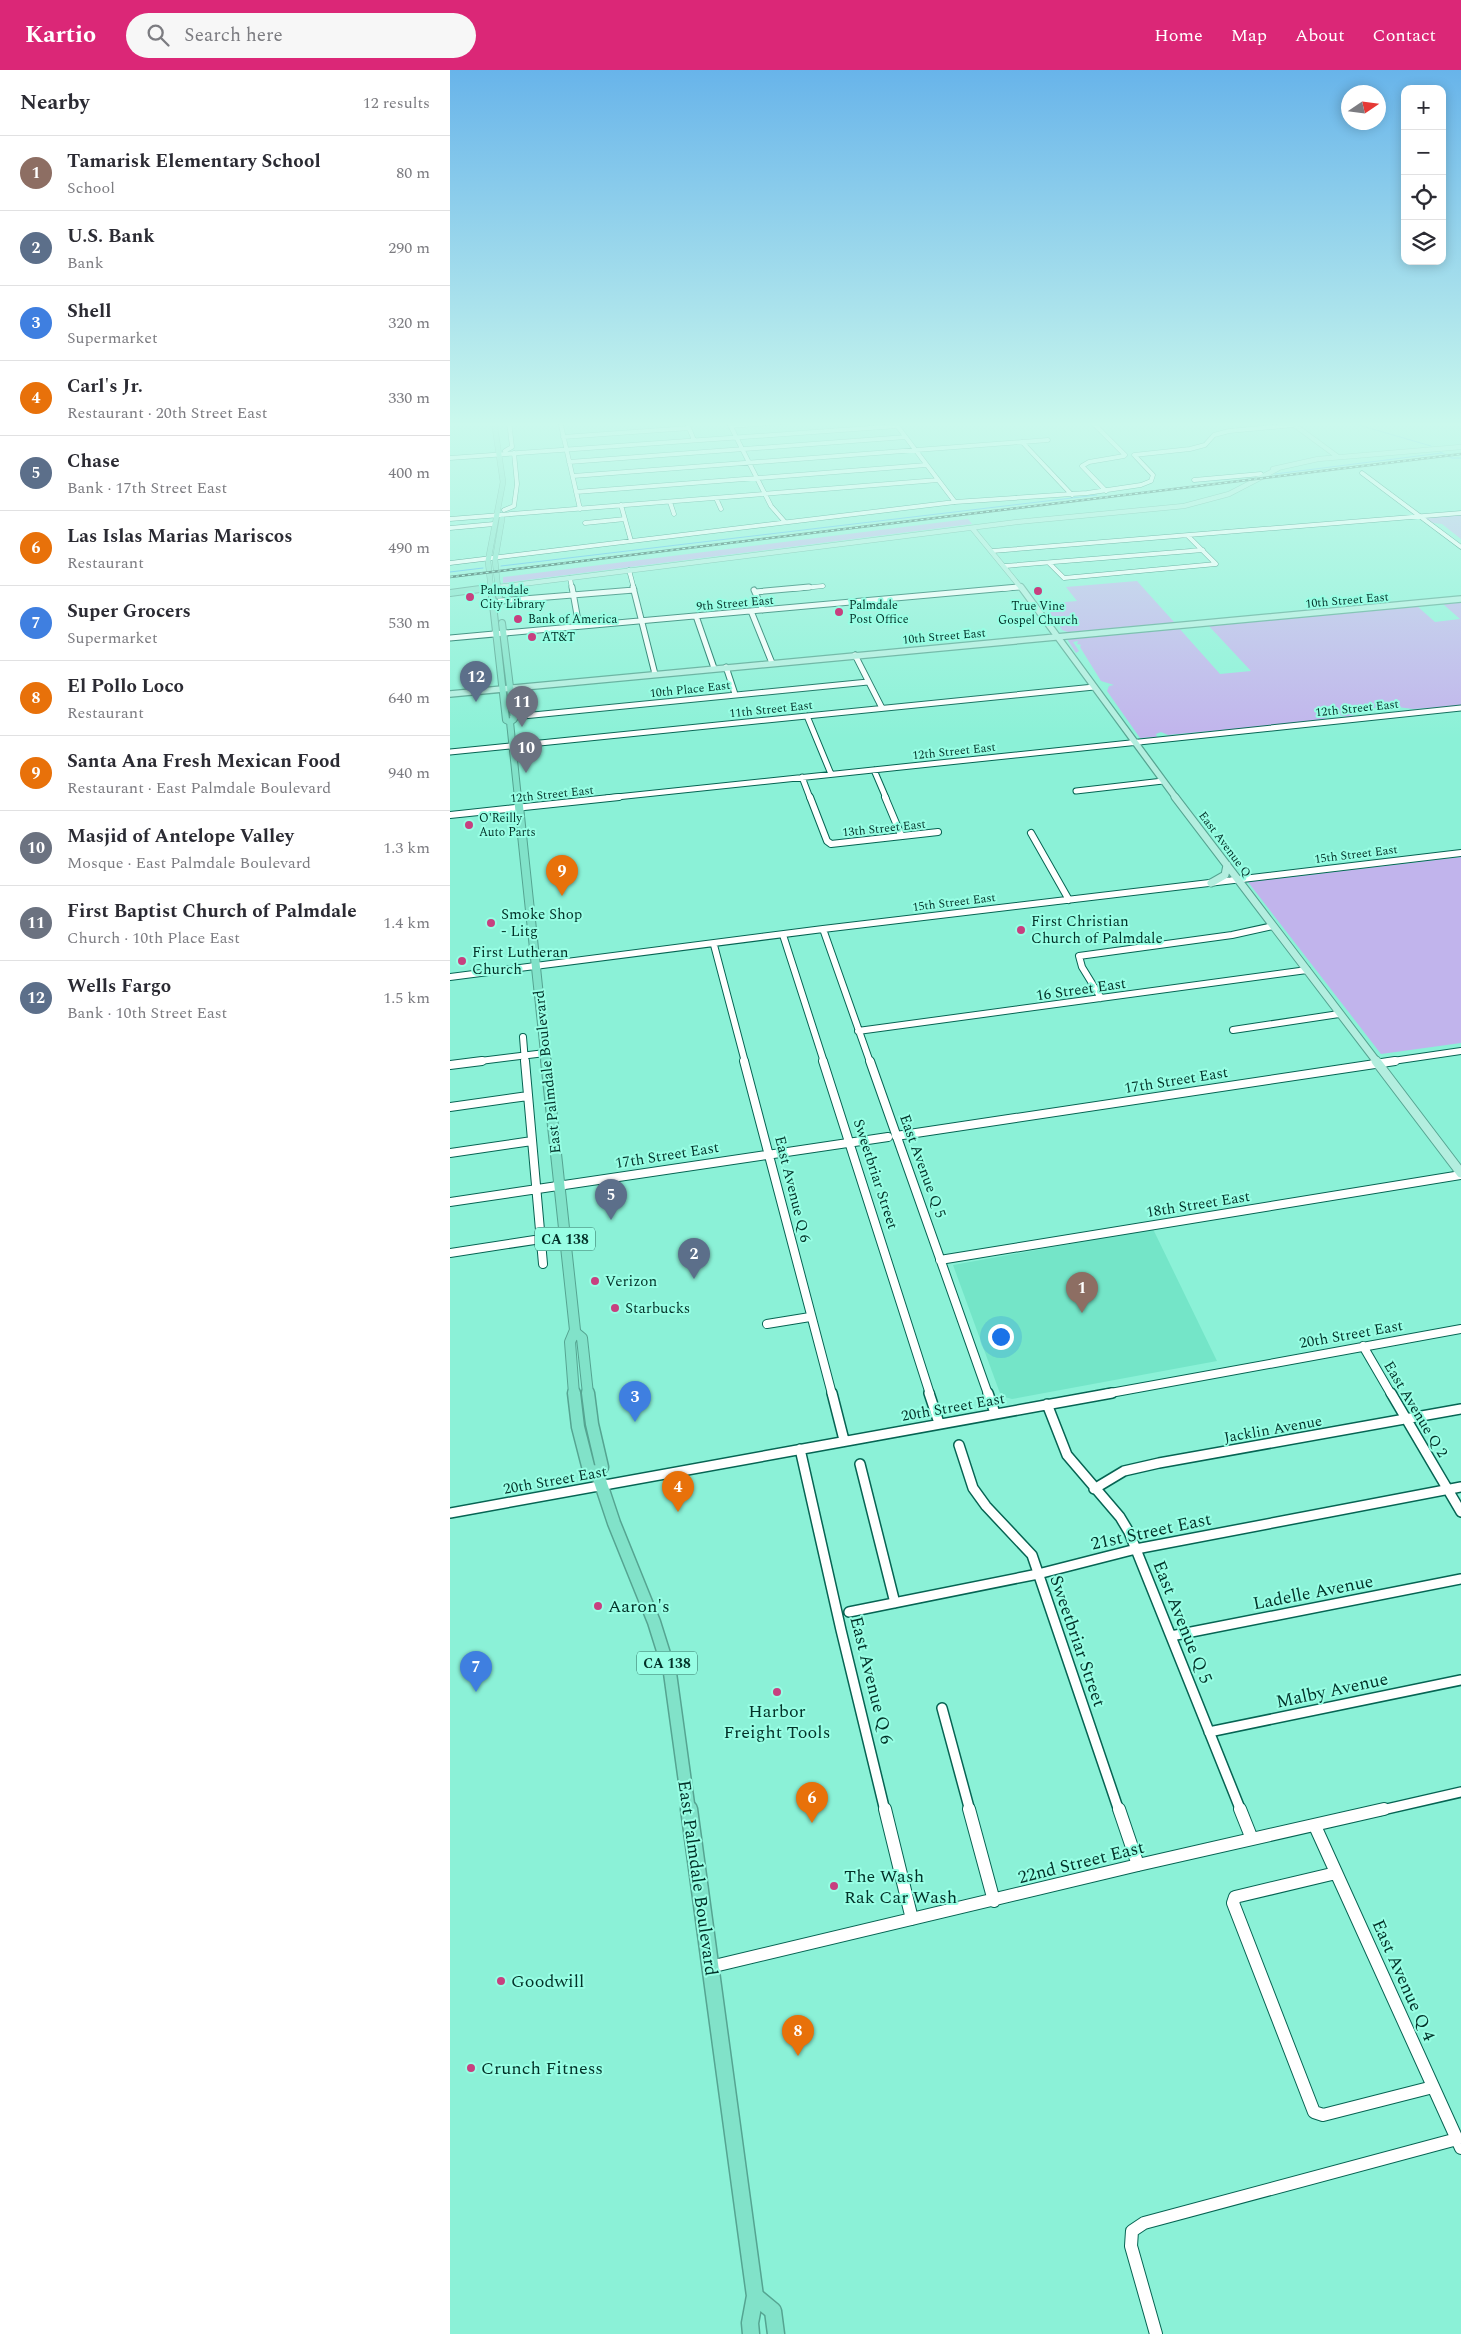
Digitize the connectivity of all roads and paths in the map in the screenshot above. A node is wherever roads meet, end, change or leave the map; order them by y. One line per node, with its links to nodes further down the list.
1 (465, 527): 9 (street)
2 (494, 527): 19 (highway, East Palmdale Boulevard / CA 138)
3 (499, 527): 18 (highway, East Palmdale Boulevard / CA 138)
4 (627, 527): 14 (street)
5 (747, 527): 14 (street)
6 (985, 527): 10 (main road)
7 (1302, 527): 13 (street)
8 (1433, 527): 15 (street)
9 (450, 528)
10 (972, 528): 11 (main road); 12 (main road, East Avenue Q)
11 (946, 531): 12 (main road); 23 (main road)
12 (979, 535): 17 (main road, East Avenue Q)
13 (1188, 536): 16 (street); 17 (street)
14 (631, 541): 18 (street)
15 (1461, 547)
16 (1203, 550): 21 (street); 21 (street)
17 (992, 551): 22 (main road, East Avenue Q)
18 (496, 557): 19 (street); 27 (highway, East Palmdale Boulevard / CA 138)
19 (488, 558): 20 (street); 24 (highway, East Palmdale Boulevard / CA 138)
20 (450, 563)
21 (1049, 563): 22 (street)
22 (1006, 566): 28 (main road, East Avenue Q)
23 (629, 570): 25 (main road); 29 (street)
24 (489, 574): 27 (highway, East Palmdale Boulevard / CA 138); 30 (highway)
25 (570, 578): 27 (main road); 31 (street)
26 (823, 586): 34 (street)
27 (495, 587): 30 (highway); 33 (highway, East Palmdale Boulevard / CA 138); 39 (highway, East Palmdale Boulevard / CA 138)
28 (1021, 587): 34 (street, 9th Street East); 40 (main road, East Avenue Q)
29 (634, 590): 31 (street); 37 (street)
30 (450, 591)
31 (573, 595): 33 (street); 38 (street)
32 (1461, 599): 40 (main road, 10th Street East)
33 (500, 601): 39 (highway, East Palmdale Boulevard / CA 138)
34 (763, 610): 35 (street, 9th Street East)
35 (751, 611): 36 (street, 9th Street East); 43 (street)
36 (696, 616): 37 (street, 9th Street East); 45 (street)
37 (641, 621): 38 (street, 9th Street East); 46 (street)
38 (580, 626): 39 (street, 9th Street East)
39 (500, 633): 41 (street, 9th Street East); 49 (highway, East Palmdale Boulevard / CA 138)
40 (1057, 636): 42 (main road, 10th Street East); 48 (main road, East Avenue Q)
41 (450, 638)
42 (855, 655): 43 (main road, 10th Street East); 47 (street)
43 (772, 663): 44 (main road, 10th Street East)
44 (726, 667): 45 (main road, 10th Street East); 51 (street)
45 (714, 668): 46 (main road, 10th Street East)
46 (655, 674): 49 (main road, 10th Street East)
47 (868, 682): 51 (street, 10th Place East); 52 (street)
48 (1094, 687): 52 (street, 11th Street East); 56 (main road, East Avenue Q)
49 (506, 688): 50 (main road, 10th Street East); 55 (highway, East Palmdale Boulevard / CA 138)
50 (450, 693)
51 (735, 694): 55 (street, 10th Place East)
52 (882, 708): 54 (street, 11th Street East)
53 (1461, 708): 56 (street, 12th Street East)
54 (807, 716): 57 (street, 11th Street East); 60 (street)
55 (511, 719): 57 (highway, East Palmdale Boulevard / CA 138)
56 (1134, 742): 59 (street, 12th Street East); 62 (main road, East Avenue Q)
57 (512, 746): 58 (street, 11th Street East); 64 (highway, East Palmdale Boulevard / CA 138)
58 (450, 752)
59 (874, 770): 60 (street, 12th Street East); 68 (street)
60 (831, 774): 61 (street, 12th Street East)
61 (802, 777): 64 (street, 12th Street East); 68 (street, 13th Street East)
62 (1163, 781): 63 (street); 70 (main road, East Avenue Q)
63 (1076, 791)
64 (518, 808): 65 (street, 12th Street East); 78 (highway, East Palmdale Boulevard / CA 138)
65 (450, 815)
66 (938, 832): 68 (street, 13th Street East)
67 (1030, 832): 73 (street)
68 (901, 835)
69 (1461, 853): 71 (street, 15th Street East)
70 (1227, 865): 71 (main road, East Avenue Q); 72 (main road)
71 (1238, 879): 72 (street, 15th Street East); 74 (main road, East Avenue Q)
72 (1211, 883): 73 (street, 15th Street East)
73 (1069, 900): 75 (street, 15th Street East)
74 (1273, 926): 79 (main road, East Avenue Q); 81 (street)
75 (824, 929): 76 (street, 15th Street East); 84 (street, East Avenue Q 5)
76 (782, 935): 77 (street, 15th Street East); 95 (street, Sweetbriar Street)
77 (714, 945): 78 (street, 15th Street East); 97 (street, East Avenue Q 6)
78 (536, 966): 80 (street, 15th Street East); 87 (highway, East Palmdale Boulevard / CA 138)
79 (1307, 970): 81 (street, 16 Street East); 82 (main road, East Avenue Q)
80 (450, 977)
81 (1101, 998): 84 (street, 16 Street East)
82 (1340, 1014): 83 (street); 89 (main road, East Avenue Q)
83 (1233, 1030)
84 (858, 1031): 93 (street, East Avenue Q 5)
85 (523, 1037): 88 (street, East Palmdale Boulevard)
86 (1461, 1051): 89 (street, 17th Street East)
87 (545, 1052): 88 (street); 99 (highway, East Palmdale Boulevard / CA 138)
88 (525, 1055): 90 (street); 91 (street, East Palmdale Boulevard)
89 (1379, 1063): 93 (street, 17th Street East); 98 (main road, East Avenue Q)
90 (450, 1065)
91 (528, 1096): 92 (street); 94 (street, East Palmdale Boulevard)
92 (450, 1107)
93 (892, 1137): 95 (street, 17th Street East); 104 (street, East Avenue Q 5)
94 (532, 1141): 96 (street); 100 (street, East Palmdale Boulevard)
95 (850, 1142): 97 (street, 17th Street East); 117 (street, Sweetbriar Street)
96 (450, 1153)
97 (769, 1154): 99 (street, 17th Street East); 106 (street, East Avenue Q 6)
98 (1461, 1174): 104 (street, 18th Street East)
99 (559, 1185): 100 (street, 17th Street East); 109 (highway, East Palmdale Boulevard / CA 138)
100 (536, 1189): 101 (street, 17th Street East); 102 (street, East Palmdale Boulevard)
101 (450, 1202)
102 (541, 1239): 103 (street); 105 (street, East Palmdale Boulevard)
103 (450, 1254)
104 (940, 1260): 115 (street, East Avenue Q 5)
105 (543, 1264)
106 (810, 1317): 107 (street); 118 (street, East Avenue Q 6)
107 (766, 1324)
108 (1461, 1329): 110 (street, 20th Street East)
109 (576, 1333): 111 (highway, East Palmdale Boulevard / CA 138); 112 (highway, East Palmdale Boulevard / CA 138)
110 (1363, 1346): 113 (street, 20th Street East); 116 (street, East Avenue Q 2)
111 (571, 1358): 112 (highway); 122 (highway, East Palmdale Boulevard / CA 138)
112 (589, 1397): 122 (highway, East Palmdale Boulevard / CA 138)
113 (1047, 1404): 115 (street, 20th Street East); 125 (street, East Avenue Q 5)
114 (1461, 1409): 116 (street, Jacklin Avenue)
115 (995, 1413): 117 (street, 20th Street East)
116 (1406, 1420): 125 (street, Jacklin Avenue); 126 (street, East Avenue Q 2)
117 (939, 1423): 118 (street, 20th Street East)
118 (844, 1440): 120 (street, 20th Street East)
119 (959, 1444): 130 (street, Sweetbriar Street)
120 (800, 1449): 123 (street, 20th Street East); 144 (street, East Avenue Q 6)
121 (860, 1464): 132 (street)
122 (597, 1472): 123 (highway, East Palmdale Boulevard / CA 138)
123 (601, 1486): 127 (street, 20th Street East); 145 (highway, East Palmdale Boulevard / CA 138)
124 (1461, 1487): 126 (street, 21st Street East)
125 (1094, 1490): 129 (street, East Avenue Q 5)
126 (1448, 1490): 128 (street, East Avenue Q 2); 129 (street, 21st Street East)
127 (450, 1512)
128 (1461, 1512)
129 (1136, 1549): 130 (street, 21st Street East); 134 (street, East Avenue Q 5)
130 (1038, 1574): 132 (street, 21st Street East); 141 (street, Sweetbriar Street)
131 (1461, 1578): 134 (street, Ladelle Avenue)
132 (895, 1603): 133 (street, 21st Street East)
133 (849, 1612)
134 (1171, 1636): 137 (street, East Avenue Q 5)
135 (1461, 1680): 137 (street, Malby Avenue)
136 (942, 1708): 143 (street)
137 (1209, 1732): 140 (street, East Avenue Q 5)
138 (1461, 1792): 139 (street, 22nd Street East)
139 (1315, 1826): 140 (street, 22nd Street East); 142 (street, East Avenue Q 4)
140 (1252, 1839): 141 (street, 22nd Street East)
141 (1138, 1865): 143 (street, 22nd Street East)
142 (1336, 1872): 146 (street, East Avenue Q 4); 146 (street)
143 (994, 1901): 144 (street, 22nd Street East)
144 (912, 1920): 145 (street, 22nd Street East)
145 (710, 1967): 148 (highway, East Palmdale Boulevard / CA 138)
146 (1433, 2087): 147 (street, East Avenue Q 4)
147 (1459, 2144): 151 (street)
148 (755, 2296): 149 (highway, East Palmdale Boulevard / CA 138); 150 (highway)
149 (751, 2334)
150 (776, 2334)
151 (1156, 2334)

